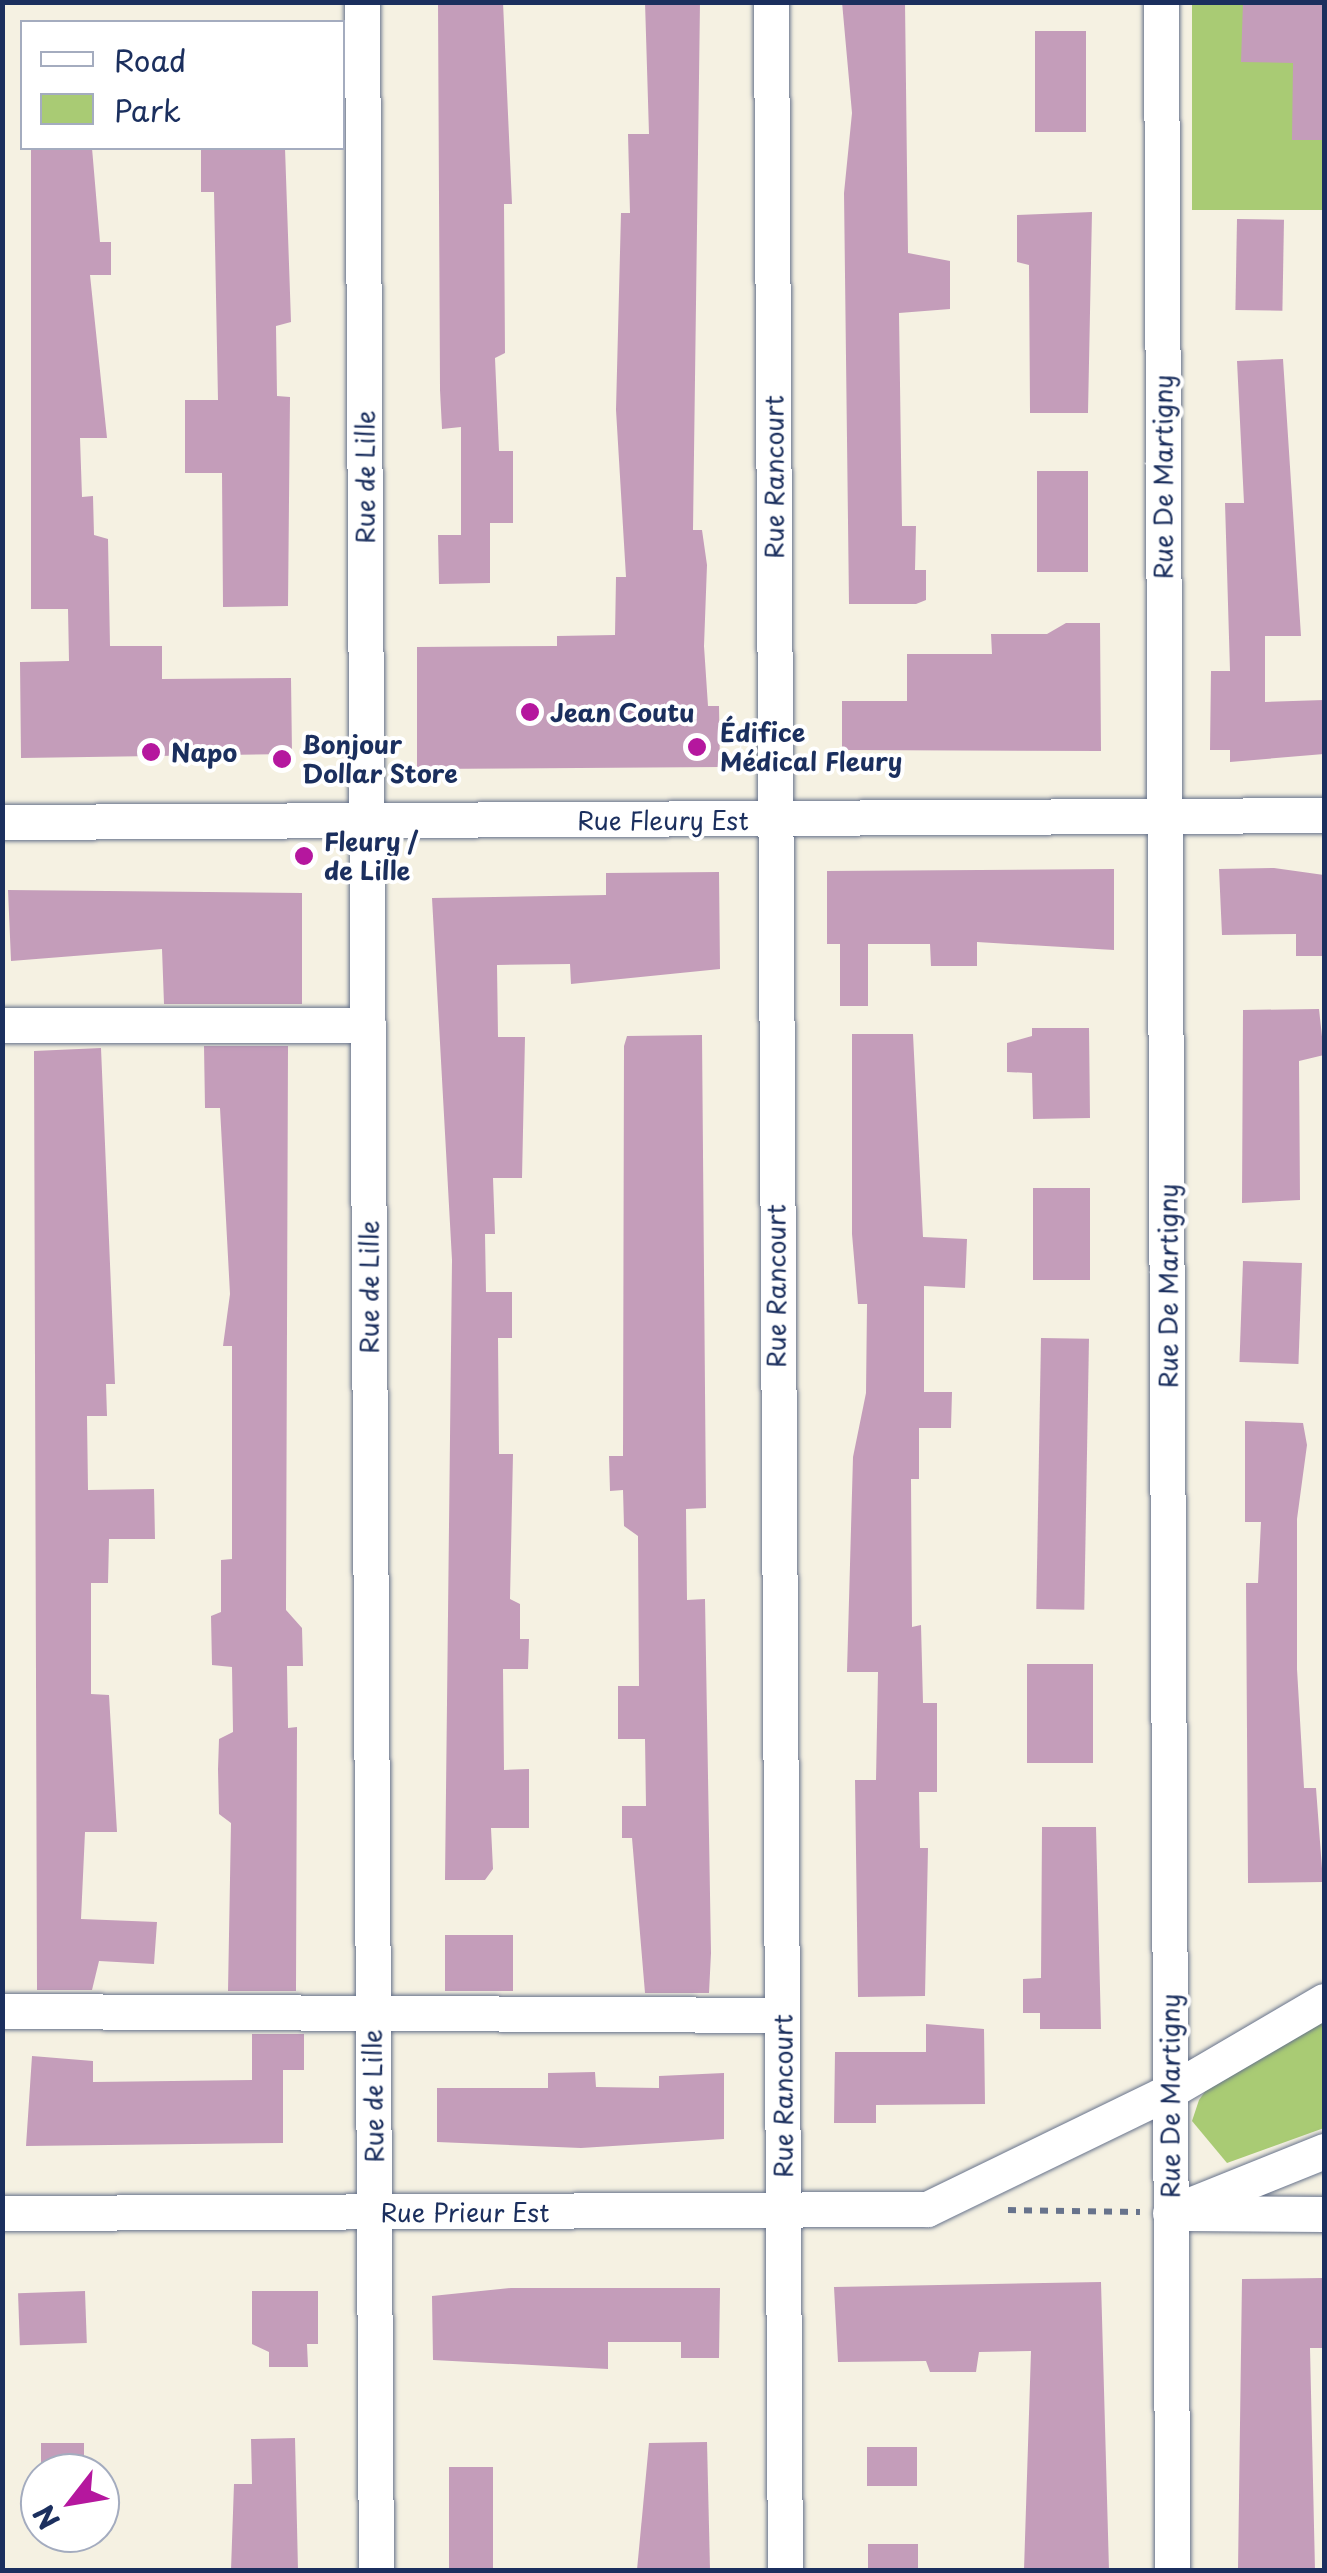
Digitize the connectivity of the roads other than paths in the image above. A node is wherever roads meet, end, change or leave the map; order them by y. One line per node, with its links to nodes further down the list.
1 (362, 2): 8 (street, Rue de Lille)
2 (771, 2): 6 (street, Rue Rancourt)
3 (1161, 2): 5 (street, Rue De Martigny)
4 (1324, 815): 5 (street, Rue Fleury Est)
5 (1165, 817): 6 (street, Rue Fleury Est); 15 (street, Rue De Martigny)
6 (772, 819): 8 (street, Rue Fleury Est); 14 (street, Rue Rancourt)
7 (2, 822): 8 (street, Rue Fleury Est)
8 (367, 822): 9 (street, Rue de Lille)
9 (368, 1025): 10 (street); 13 (street, Rue de Lille)
10 (2, 1026)
11 (1324, 2001): 15 (street, Rue Prieur Est)
12 (2, 2011): 13 (street)
13 (372, 2012): 14 (street); 17 (street, Rue de Lille)
14 (782, 2015): 18 (street, Rue Rancourt)
15 (1170, 2090): 18 (street, Rue Prieur Est); 20 (street, Rue De Martigny)
16 (1324, 2151): 20 (street)
17 (374, 2212): 18 (street, Rue Prieur Est); 19 (street, Rue Prieur Est); 22 (street, Rue de Lille)
18 (784, 2212): 23 (street, Rue Rancourt)
19 (2, 2213)
20 (1170, 2213): 21 (street); 24 (street, Rue De Martigny)
21 (1324, 2214)
22 (376, 2570)
23 (785, 2570)
24 (1172, 2570)

